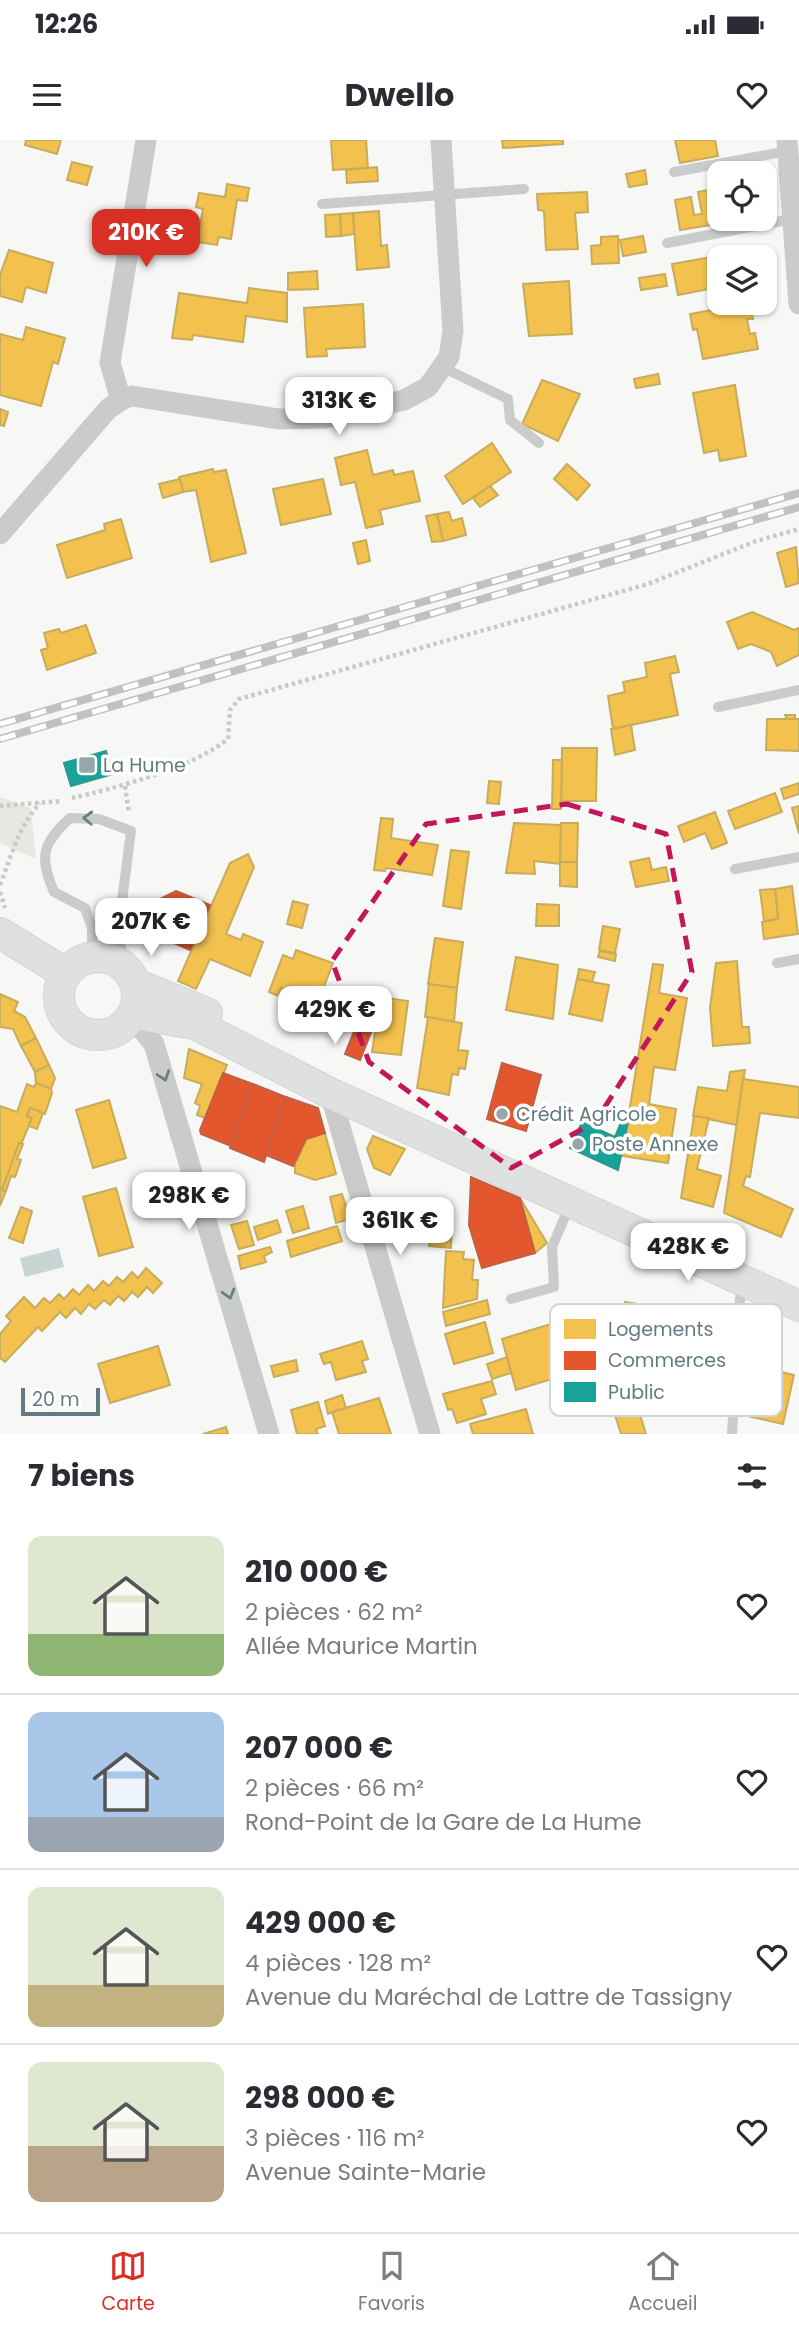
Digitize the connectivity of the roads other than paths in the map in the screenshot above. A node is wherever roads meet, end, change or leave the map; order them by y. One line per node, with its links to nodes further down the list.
1 (146, 140): 12 (street)
2 (441, 140): 6 (street)
3 (787, 146): 4 (lane); 8 (street)
4 (674, 172)
5 (524, 189): 6 (lane)
6 (444, 196): 7 (lane); 11 (street)
7 (322, 204)
8 (792, 219): 9 (lane); 10 (street)
9 (667, 243)
10 (799, 304)
11 (444, 368): 12 (street); 13 (lane)
12 (121, 400): 14 (street)
13 (539, 443)
14 (0, 534)
15 (799, 690): 16 (lane)
16 (718, 707)
17 (799, 857): 18 (lane)
18 (735, 869)
19 (0, 933): 23 (main road)
20 (92, 957): 23 (main road); 24 (main road); 24 (lane, one-way to 20)
21 (799, 960): 22 (lane)
22 (777, 963)
23 (65, 973): 25 (main road)
24 (129, 974): 25 (main road); 29 (main road)
25 (132, 1016): 26 (main road); 34 (street, one-way to 34)
26 (330, 1093): 27 (main road); 35 (street)
27 (571, 1202): 28 (main road); 30 (lane)
28 (741, 1280): 31 (lane); 32 (main road)
29 (799, 1284)
30 (511, 1299)
31 (740, 1304)
32 (799, 1306)
33 (733, 1416): 36 (lane)
34 (269, 1434)
35 (430, 1434)
36 (732, 1434)

